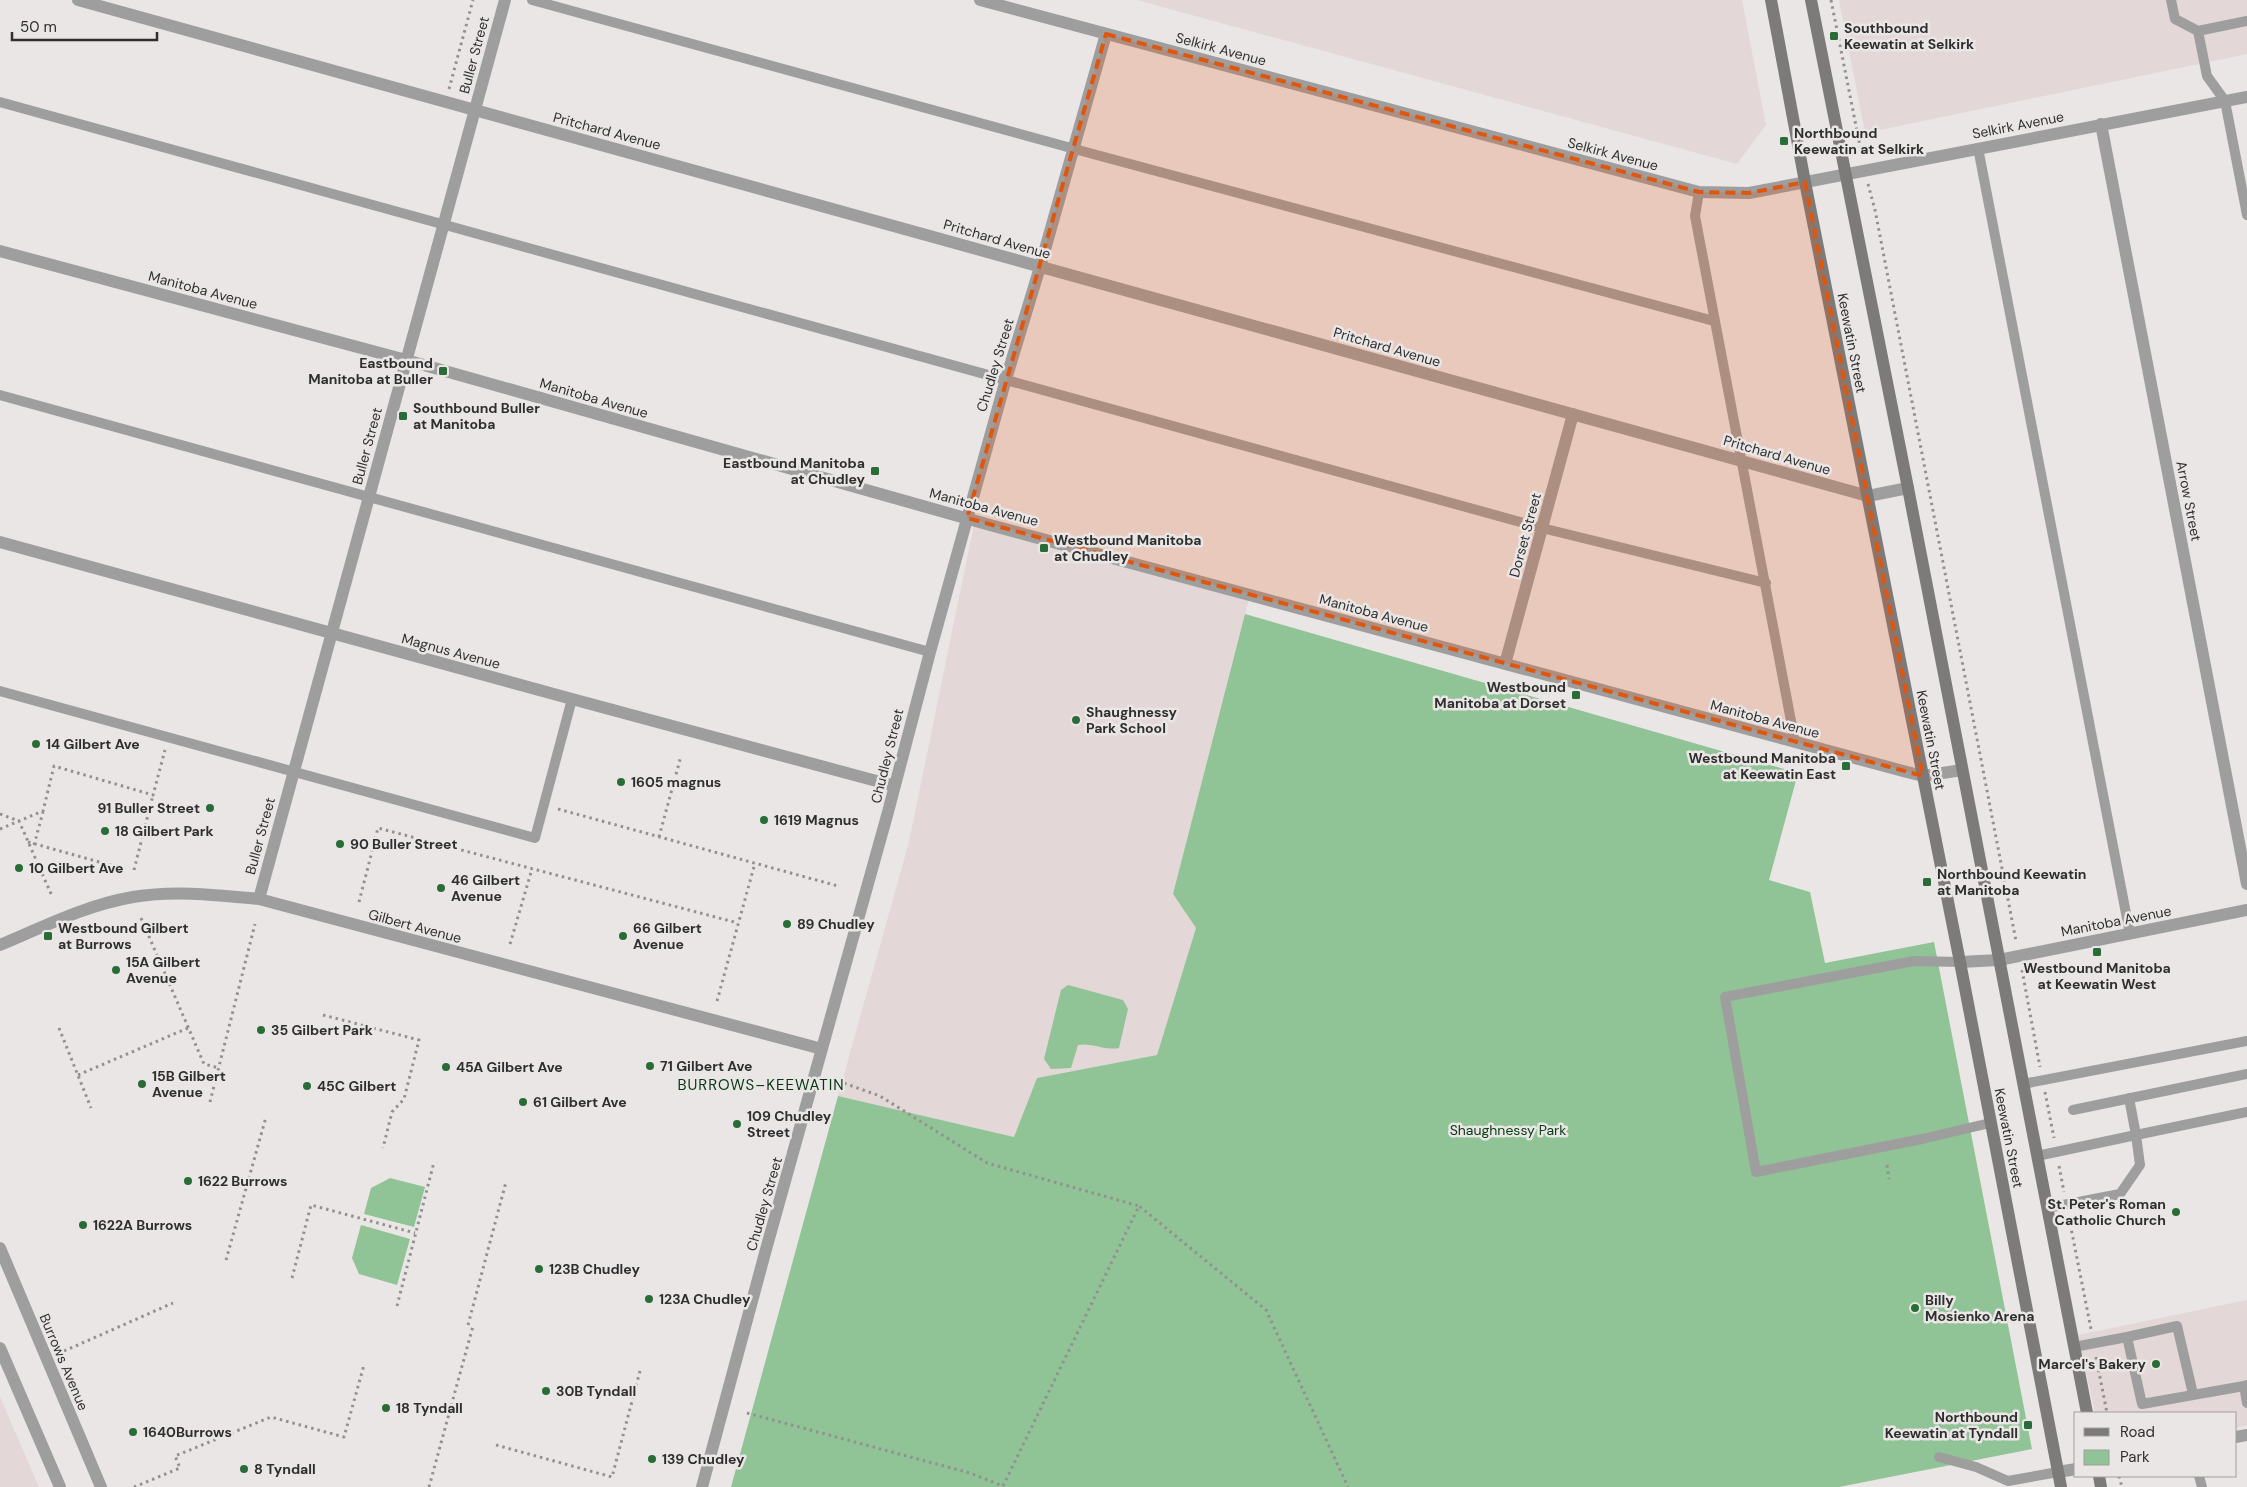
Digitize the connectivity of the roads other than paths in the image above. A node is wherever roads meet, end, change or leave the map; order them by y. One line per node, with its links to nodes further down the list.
1 (78, 0): 14 (street, Pritchard Avenue)
2 (505, 0): 14 (street, Buller Street)
3 (532, 0): 17 (lane)
4 (980, 0): 10 (street, Selkirk Avenue)
5 (1771, 0): 19 (main road, Keewatin Street)
6 (1811, 0): 18 (main road, Keewatin Street)
7 (2171, 0): 9 (lane)
8 (2247, 21): 9 (lane)
9 (2198, 31): 12 (lane)
10 (1106, 34): 17 (street, Chudley Street); 20 (street, Selkirk Avenue)
11 (2247, 97): 12 (street, Selkirk Avenue)
12 (2225, 101): 15 (street, Selkirk Avenue); 21 (lane)
13 (0, 102): 22 (lane)
14 (475, 109): 22 (street, Buller Street); 24 (street, Pritchard Avenue)
15 (2101, 124): 16 (street, Selkirk Avenue); 48 (street, Arrow Street)
16 (1978, 148): 18 (street, Selkirk Avenue); 51 (lane)
17 (1073, 149): 24 (street, Chudley Street); 25 (lane)
18 (1845, 174): 19 (street, Selkirk Avenue); 31 (main road, Keewatin Street)
19 (1805, 182): 20 (street, Selkirk Avenue); 33 (main road, Keewatin Street)
20 (1699, 192): 25 (lane)
21 (2247, 215)
22 (444, 224): 26 (street, Buller Street); 27 (lane)
23 (0, 251): 26 (street, Manitoba Avenue)
24 (1040, 267): 27 (street, Chudley Street); 29 (street, Pritchard Avenue)
25 (1714, 321): 30 (lane)
26 (406, 360): 32 (street, Buller Street); 34 (street, Manitoba Avenue)
27 (1006, 380): 34 (street, Chudley Street); 35 (lane)
28 (0, 395): 32 (lane)
29 (1573, 414): 30 (street, Pritchard Avenue); 35 (street, Dorset Street)
30 (1743, 461): 33 (street, Pritchard Avenue); 37 (lane)
31 (1908, 488): 33 (street, Pritchard Avenue); 44 (main road, Keewatin Street)
32 (369, 495): 38 (street, Buller Street); 39 (lane)
33 (1868, 496): 46 (main road, Keewatin Street)
34 (967, 518): 39 (street, Chudley Street); 40 (street, Manitoba Avenue)
35 (1542, 528): 37 (lane); 40 (street, Dorset Street)
36 (0, 542): 38 (street, Magnus Avenue)
37 (1766, 583): 43 (lane)
38 (331, 633): 42 (street, Magnus Avenue); 45 (street, Buller Street)
39 (930, 652): 47 (street, Chudley Street)
40 (1505, 664): 43 (street, Manitoba Avenue)
41 (0, 691): 45 (lane)
42 (572, 700): 45 (lane); 47 (street, Magnus Avenue)
43 (1795, 742): 46 (street, Manitoba Avenue)
44 (1962, 770): 46 (street, Manitoba Avenue); 53 (main road, Keewatin Street)
45 (292, 772): 49 (street, Buller Street)
46 (1923, 776): 54 (main road, Keewatin Street)
47 (895, 786): 56 (street, Chudley Street)
48 (2247, 884)
49 (258, 899): 52 (street, Gilbert Avenue); 56 (street, Gilbert Avenue)
50 (2247, 910): 51 (street, Manitoba Avenue)
51 (2130, 934): 53 (street, Manitoba Avenue)
52 (0, 945)
53 (1999, 960): 54 (street, Manitoba Avenue); 58 (main road, Keewatin Street)
54 (1960, 962): 62 (main road, Keewatin Street); 62 (lane)
55 (2247, 1040): 58 (lane)
56 (822, 1049): 79 (street, Chudley Street)
57 (2247, 1074): 59 (lane)
58 (2023, 1084): 64 (main road, Keewatin Street)
59 (2129, 1098): 60 (lane); 63 (lane)
60 (2073, 1110)
61 (2247, 1112): 63 (lane)
62 (1990, 1123): 76 (main road, Keewatin Street)
63 (2136, 1135): 64 (lane); 65 (lane)
64 (2037, 1156): 65 (main road, Keewatin Street)
65 (2047, 1208): 68 (main road, Keewatin Street)
66 (0, 1248): 78 (street, Burrows Avenue)
67 (2127, 1336): 68 (lane); 71 (lane); 71 (lane)
68 (2074, 1347): 73 (main road, Keewatin Street)
69 (0, 1348): 77 (street)
70 (2245, 1386): 71 (lane); 72 (lane)
71 (2193, 1394)
72 (2247, 1403)
73 (2087, 1412)
74 (1938, 1457): 76 (lane)
75 (2074, 1469): 76 (street)
76 (2058, 1472): 80 (main road, Keewatin Street)
77 (60, 1487)
78 (101, 1487)
79 (702, 1487)
80 (2061, 1487)

